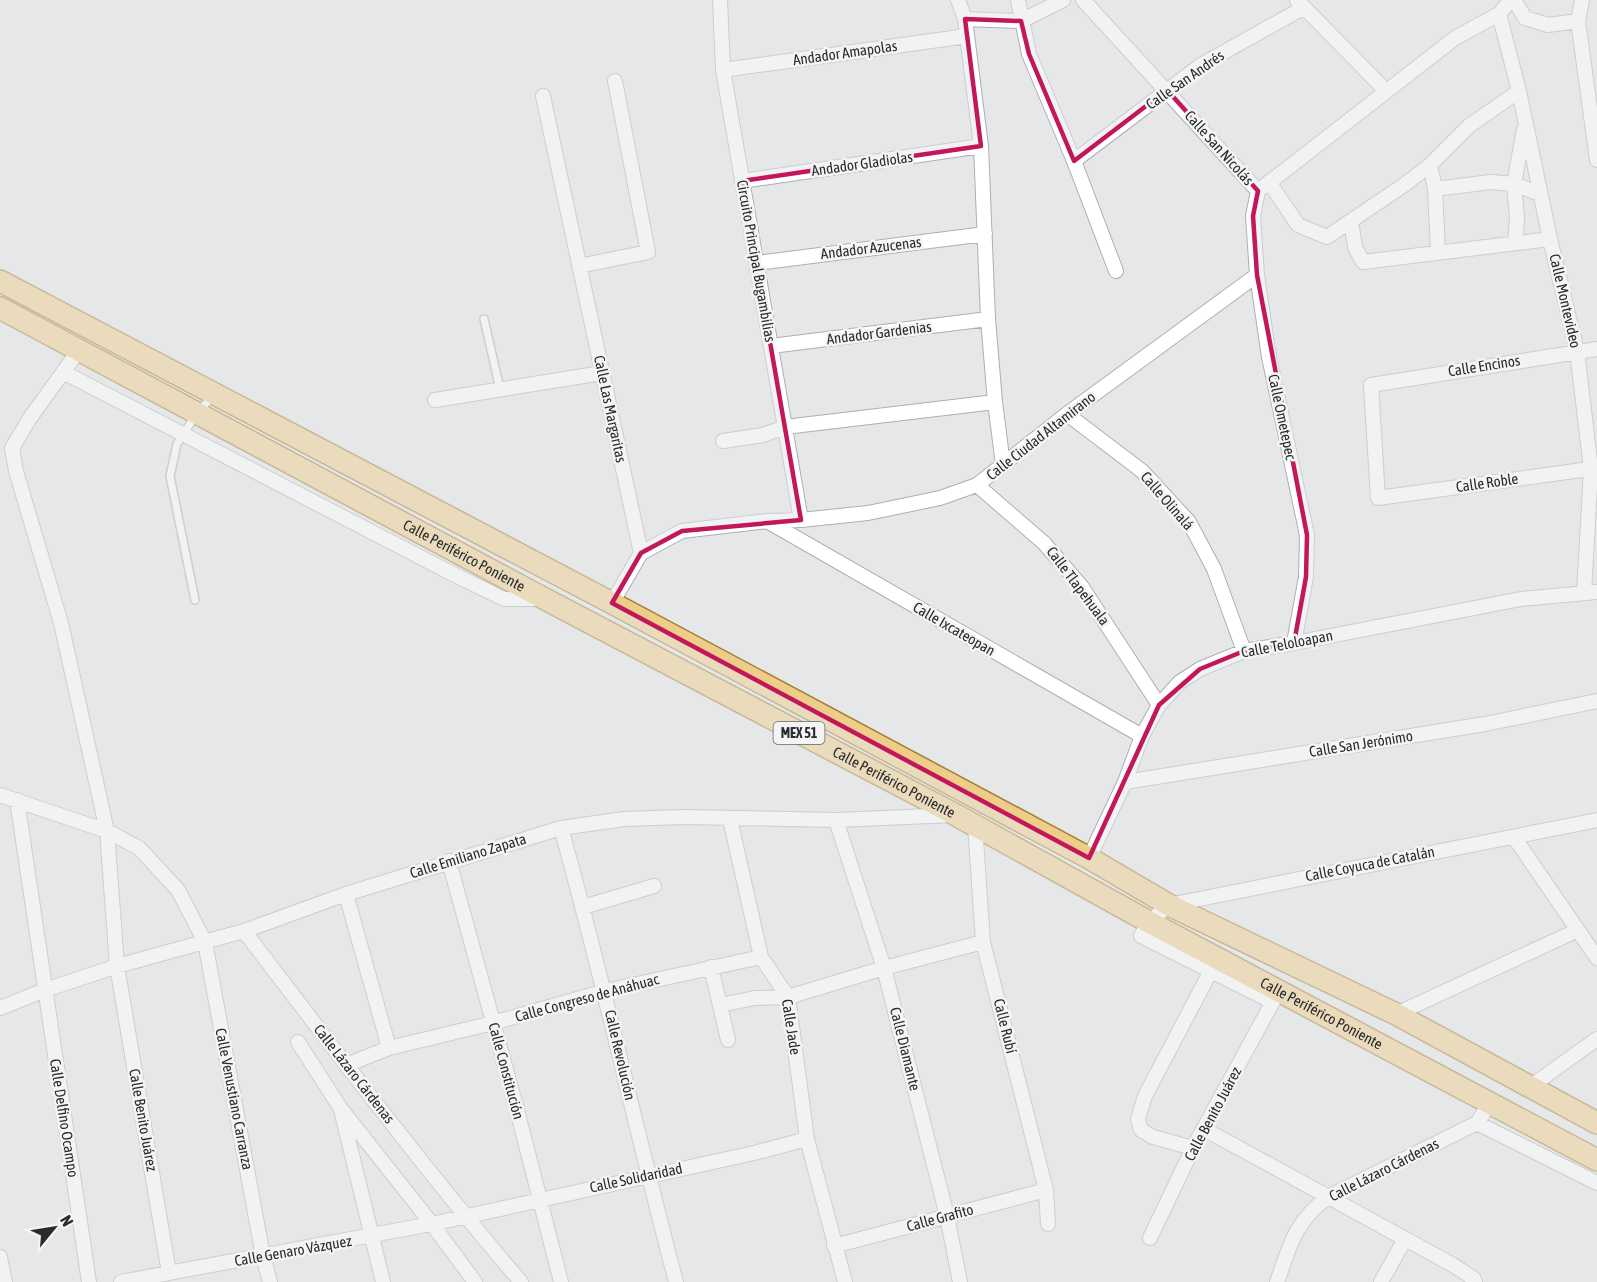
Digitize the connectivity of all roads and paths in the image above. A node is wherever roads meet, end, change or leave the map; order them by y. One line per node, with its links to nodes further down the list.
1 (720, 0): 14 (street, Circuito Principal Bugambilias)
2 (958, 0): 10 (street)
3 (1018, 0): 11 (street)
4 (1063, 0): 11 (street)
5 (1083, 0): 16 (street, Calle San Nicolás)
6 (1513, 0): 9 (street); 12 (street)
7 (1582, 0): 12 (street)
8 (1300, 4): 16 (street, Calle San Andrés); 17 (street)
9 (1499, 14): 17 (street); 18 (street, Calle Montevideo)
10 (965, 19): 11 (street); 13 (street)
11 (1021, 21): 23 (street)
12 (1578, 21): 22 (street)
13 (967, 36): 14 (street, Andador Amapolas); 21 (street)
14 (723, 70): 25 (street, Circuito Principal Bugambilias)
15 (615, 81): 36 (street)
16 (1167, 90): 23 (street, Calle San Andrés); 27 (street, Calle San Nicolás)
17 (1386, 91): 27 (street)
18 (1519, 91): 20 (street, Calle Montevideo); 24 (street)
19 (543, 96): 36 (street, Calle Las Margaritas)
20 (1525, 123): 26 (street); 29 (street, Calle Montevideo)
21 (981, 146): 25 (street, Andador Gladiolas); 31 (street)
22 (1597, 160)
23 (1074, 161): 37 (street)
24 (1430, 165): 28 (street); 30 (street)
25 (742, 181): 35 (street, Circuito Principal Bugambilias)
26 (1514, 184): 28 (street); 29 (street); 33 (street)
27 (1264, 187): 30 (street, Calle San Nicolás); 38 (street, Calle Ometepec)
28 (1435, 189): 34 (street)
29 (1540, 194): 32 (street, Calle Montevideo)
30 (1351, 221): 34 (street)
31 (985, 234): 35 (street, Andador Azucenas); 42 (street)
32 (1550, 239): 33 (street); 46 (street, Calle Montevideo)
33 (1515, 243): 34 (street)
34 (1438, 252)
35 (757, 263): 43 (street, Circuito Principal Bugambilias)
36 (579, 266): 48 (street, Calle Las Margaritas)
37 (1116, 271)
38 (1257, 275): 54 (street, Calle Ciudad Altamirano); 69 (street, Calle Ometepec)
39 (0, 281): 50 (main road, Calle Periférico Poniente / MEX 51)
40 (0, 308): 45 (main road, Calle Periférico Poniente / MEX 51)
41 (484, 319): 49 (lane)
42 (988, 319): 43 (street, Andador Gardenias); 52 (street)
43 (771, 346): 55 (street, Circuito Principal Bugambilias)
44 (1597, 349): 46 (street, Calle Encinos)
45 (79, 350): 47 (street, Calle Benito Juárez); 53 (main road, Calle Periférico Poniente / MEX 51)
46 (1577, 351): 59 (street, Calle Montevideo); 61 (street, Calle Encinos)
47 (63, 372): 56 (street); 83 (street, Calle Benito Juárez)
48 (602, 373): 49 (street); 64 (street, Calle Las Margaritas)
49 (500, 389): 51 (street)
50 (214, 395): 53 (lane); 68 (main road, Calle Periférico Poniente / MEX 51)
51 (435, 400)
52 (995, 402): 55 (street); 58 (street)
53 (197, 413): 56 (lane); 66 (main road, Calle Periférico Poniente / MEX 51)
54 (1067, 414): 58 (street, Calle Ciudad Altamirano); 70 (street, Calle Olinalá)
55 (785, 427): 57 (street); 62 (street, Circuito Principal Bugambilias)
56 (183, 434): 66 (street); 67 (lane)
57 (723, 441)
58 (1003, 465): 60 (street, Calle Ciudad Altamirano)
59 (1594, 469): 61 (street, Calle Roble); 65 (street, Calle Montevideo)
60 (977, 485): 62 (street, Calle Ciudad Altamirano); 72 (street, Calle Tlapehuala)
61 (1378, 498)
62 (801, 520): 63 (street, Calle Ciudad Altamirano)
63 (767, 521): 64 (street, Calle Ciudad Altamirano); 73 (street, Calle Ixcateopan)
64 (641, 553): 68 (street)
65 (1590, 592): 69 (street, Calle Teloloapan)
66 (545, 599): 77 (main road, Calle Periférico Poniente / MEX 51)
67 (195, 600)
68 (612, 603): 85 (main road, Calle Periférico Poniente / MEX 51)
69 (1294, 643): 70 (street, Calle Teloloapan)
70 (1244, 651): 72 (street, Calle Teloloapan)
71 (1597, 701): 74 (street, Calle San Jerónimo)
72 (1158, 705): 73 (street, Calle Teloloapan)
73 (1142, 736): 74 (street, Calle Teloloapan)
74 (1125, 782): 85 (street, Calle Teloloapan)
75 (0, 795): 76 (street)
76 (17, 800): 83 (street); 102 (street, Calle Delfino Ocampo)
77 (956, 814): 79 (street, Calle Emiliano Zapata); 81 (main road, Calle Periférico Poniente / MEX 51)
78 (730, 819): 79 (street, Calle Emiliano Zapata); 82 (street, Calle Emiliano Zapata); 96 (street, Calle Jade)
79 (836, 820): 101 (street, Calle Diamante)
80 (1597, 820): 84 (street, Calle Coyuca de Catalán)
81 (975, 825): 91 (main road, Calle Periférico Poniente / MEX 51); 95 (street, Calle Rubí)
82 (561, 828): 86 (street, Calle Emiliano Zapata); 90 (street, Calle Revolución)
83 (107, 831): 94 (street); 99 (street, Calle Benito Juárez)
84 (1514, 837): 89 (street, Calle Coyuca de Catalán); 92 (street)
85 (1089, 858): 89 (main road, Calle Periférico Poniente / MEX 51)
86 (449, 861): 88 (street, Calle Emiliano Zapata); 109 (street, Calle Constitución)
87 (654, 886): 90 (street)
88 (346, 894): 93 (street, Calle Emiliano Zapata); 113 (street)
89 (1169, 905): 91 (street, Calle Coyuca de Catalán); 108 (main road, Calle Periférico Poniente / MEX 51)
90 (583, 907): 103 (street, Calle Revolución)
91 (1149, 922): 98 (main road, Calle Periférico Poniente / MEX 51)
92 (1578, 930): 97 (street); 108 (street)
93 (244, 931): 94 (street, Calle Emiliano Zapata); 114 (street, Calle Lázaro Cárdenas)
94 (205, 942): 99 (street, Calle Emiliano Zapata); 138 (street, Calle Venustiano Carranza)
95 (983, 942): 101 (street); 127 (street, Calle Rubí)
96 (761, 957): 100 (street, Calle Congreso de Anáhuac); 104 (street, Calle Jade)
97 (1597, 958)
98 (1214, 965): 105 (main road, Calle Periférico Poniente / MEX 51); 123 (street)
99 (117, 966): 102 (street, Calle Emiliano Zapata); 140 (street, Calle Benito Juárez)
100 (711, 967): 103 (street, Calle Congreso de Anáhuac); 106 (street)
101 (884, 968): 104 (street); 131 (street, Calle Diamante)
102 (45, 990): 107 (street, Calle Emiliano Zapata); 142 (street, Calle Delfino Ocampo)
103 (605, 991): 109 (street, Calle Congreso de Anáhuac); 125 (street, Calle Revolución)
104 (788, 997): 106 (street); 121 (street, Calle Jade)
105 (1276, 997): 116 (main road, Calle Periférico Poniente / MEX 51); 120 (street, Calle Benito Juárez)
106 (720, 1005): 111 (street)
107 (0, 1008)
108 (1396, 1014): 115 (main road, Calle Periférico Poniente / MEX 51)
109 (493, 1023): 113 (street, Calle Congreso de Anáhuac); 129 (street, Calle Constitución)
110 (1597, 1039): 115 (street)
111 (728, 1040)
112 (298, 1042): 117 (street)
113 (389, 1048): 114 (street, Calle Congreso de Anáhuac)
114 (346, 1065): 130 (street, Calle Lázaro Cárdenas)
115 (1530, 1087): 119 (main road, Calle Periférico Poniente / MEX 51)
116 (1489, 1104): 118 (street); 122 (main road, Calle Periférico Poniente / MEX 51)
117 (341, 1109): 132 (street); 134 (street)
118 (1477, 1123): 122 (street); 128 (street, Calle Lázaro Cárdenas)
119 (1597, 1123)
120 (1203, 1129): 123 (street, Calle Benito Juárez); 128 (street)
121 (807, 1139): 125 (street, Calle Solidaridad); 137 (street, Calle Jade)
122 (1549, 1147): 124 (main road, Calle Periférico Poniente / MEX 51); 126 (street)
123 (1193, 1148): 135 (street, Calle Benito Juárez)
124 (1597, 1160)
125 (648, 1175): 129 (street, Calle Solidaridad); 149 (street, Calle Revolución)
126 (1597, 1183)
127 (1046, 1190): 131 (street, Calle Grafito); 133 (street, Calle Rubí)
128 (1328, 1197): 136 (street); 152 (street, Calle Lázaro Cárdenas)
129 (541, 1199): 130 (street, Calle Solidaridad); 148 (street, Calle Constitución)
130 (465, 1216): 132 (street, Calle Genaro Vázquez); 147 (street, Calle Lázaro Cárdenas)
131 (947, 1216): 137 (street, Calle Grafito); 151 (street, Calle Diamante)
132 (432, 1224): 134 (street, Calle Genaro Vázquez); 146 (street)
133 (1048, 1224)
134 (371, 1236): 138 (street, Calle Genaro Vázquez); 145 (street)
135 (1150, 1238)
136 (1405, 1239): 153 (street); 154 (street)
137 (834, 1246): 150 (street, Calle Jade)
138 (264, 1256): 140 (street, Calle Genaro Vázquez); 144 (street, Calle Venustiano Carranza)
139 (0, 1257): 141 (street)
140 (169, 1273): 143 (street, Calle Genaro Vázquez)
141 (5, 1282)
142 (89, 1282)
143 (121, 1282)
144 (270, 1282)
145 (383, 1282)
146 (475, 1282)
147 (521, 1282)
148 (561, 1282)
149 (676, 1282)
150 (845, 1282)
151 (960, 1282)
152 (1277, 1282)
153 (1381, 1282)
154 (1475, 1282)

